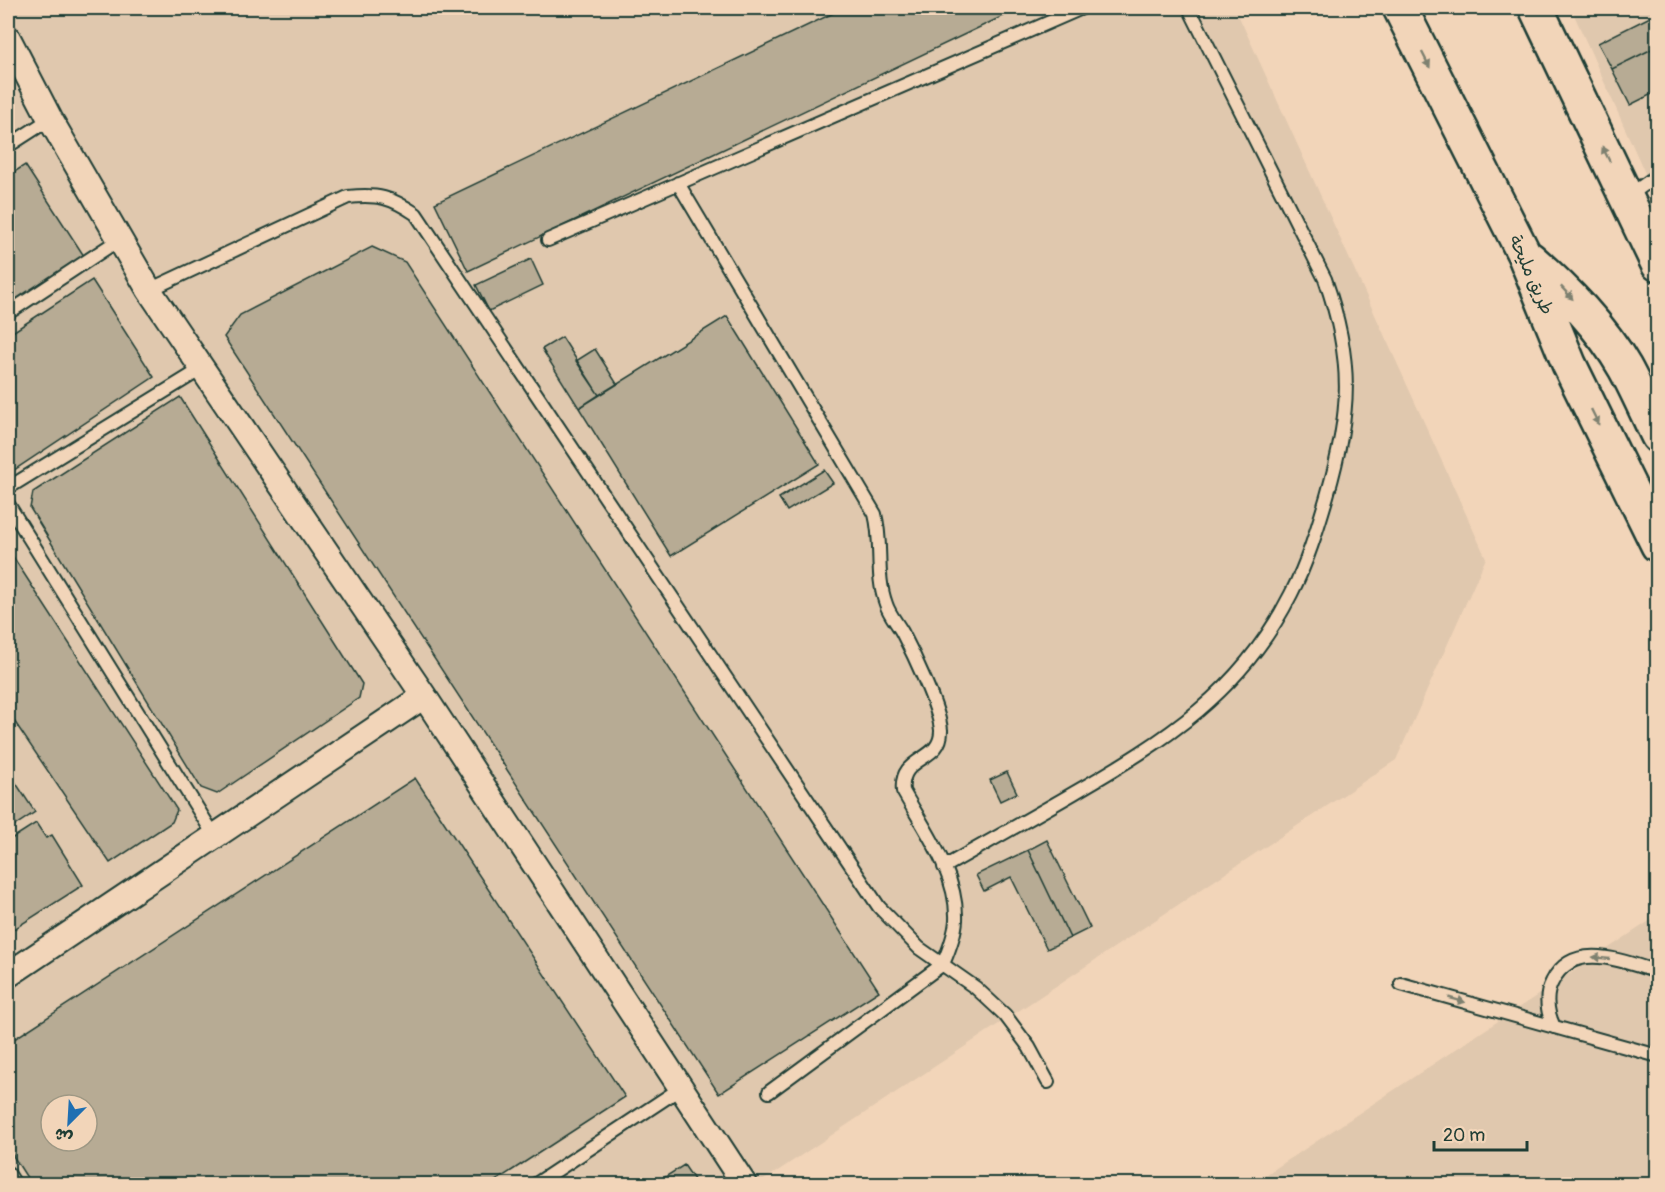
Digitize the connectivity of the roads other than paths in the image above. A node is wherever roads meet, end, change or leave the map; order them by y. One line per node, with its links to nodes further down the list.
1 (1082, 8): 9 (lane)
2 (1189, 8): 24 (lane)
3 (1400, 8): 13 (main road, طريق مليحة, one-way to 13)
4 (1536, 8): 10 (main road, one-way to 4)
5 (8, 38): 6 (street)
6 (50, 119): 7 (lane); 11 (street)
7 (8, 146)
8 (1658, 175): 10 (lane)
9 (678, 183): 12 (lane); 24 (lane)
10 (1626, 197): 14 (main road)
11 (120, 239): 15 (street); 16 (lane)
12 (548, 240)
13 (1524, 254): 18 (main road, one-way to 18); 21 (main road, طريق مليحة, one-way to 21)
14 (1658, 264)
15 (149, 290): 17 (street); 25 (lane)
16 (8, 313)
17 (202, 368): 19 (lane); 22 (street)
18 (1658, 436)
19 (8, 488)
20 (8, 504): 23 (lane)
21 (1658, 545)
22 (424, 696): 23 (street); 32 (street)
23 (214, 835): 27 (street)
24 (944, 867): 25 (lane)
25 (943, 964): 31 (lane); 33 (lane)
26 (1658, 972): 29 (lane, one-way to 29)
27 (8, 975)
28 (1401, 984): 29 (lane, one-way to 29)
29 (1554, 1027): 30 (lane)
30 (1658, 1056)
31 (1048, 1082)
32 (681, 1089): 36 (lane); 37 (street)
33 (769, 1092)
34 (8, 1173): 35 (lane)
35 (15, 1185)
36 (536, 1185)
37 (744, 1185)

